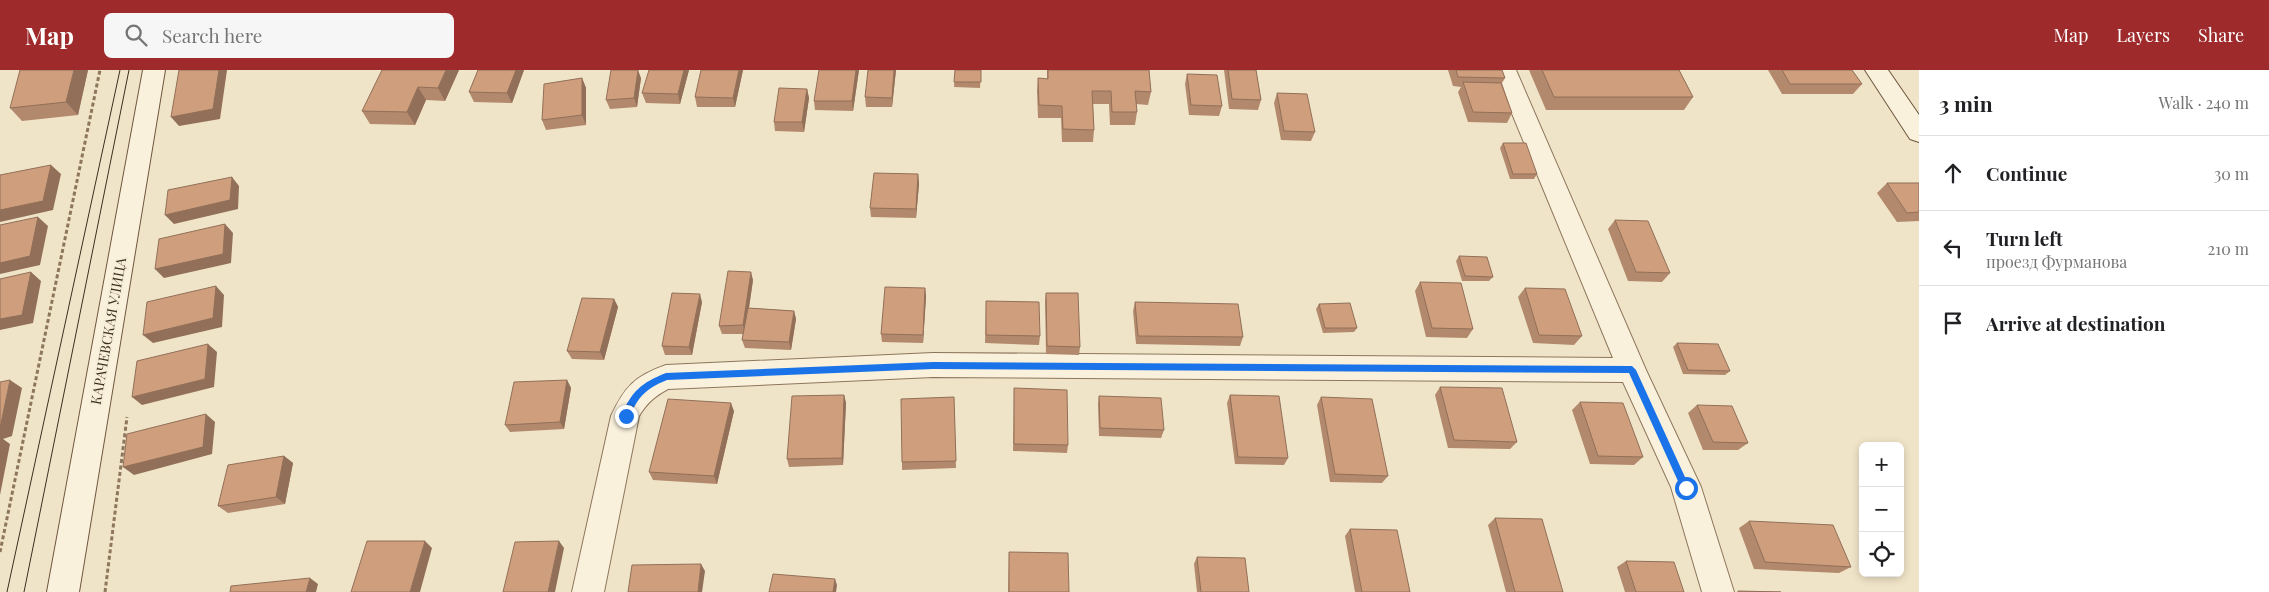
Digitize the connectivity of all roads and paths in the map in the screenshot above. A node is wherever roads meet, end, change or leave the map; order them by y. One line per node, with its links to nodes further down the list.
1 (100, 70): 7 (path)
2 (154, 70): 8 (street, КАРАЧЕВСКАЯ УЛИЦА)
3 (1505, 70): 6 (street)
4 (1876, 70): 5 (street)
5 (1919, 133)
6 (1632, 370): 9 (street); 10 (street)
7 (0, 552)
8 (63, 592)
9 (588, 592)
10 (1718, 592)

